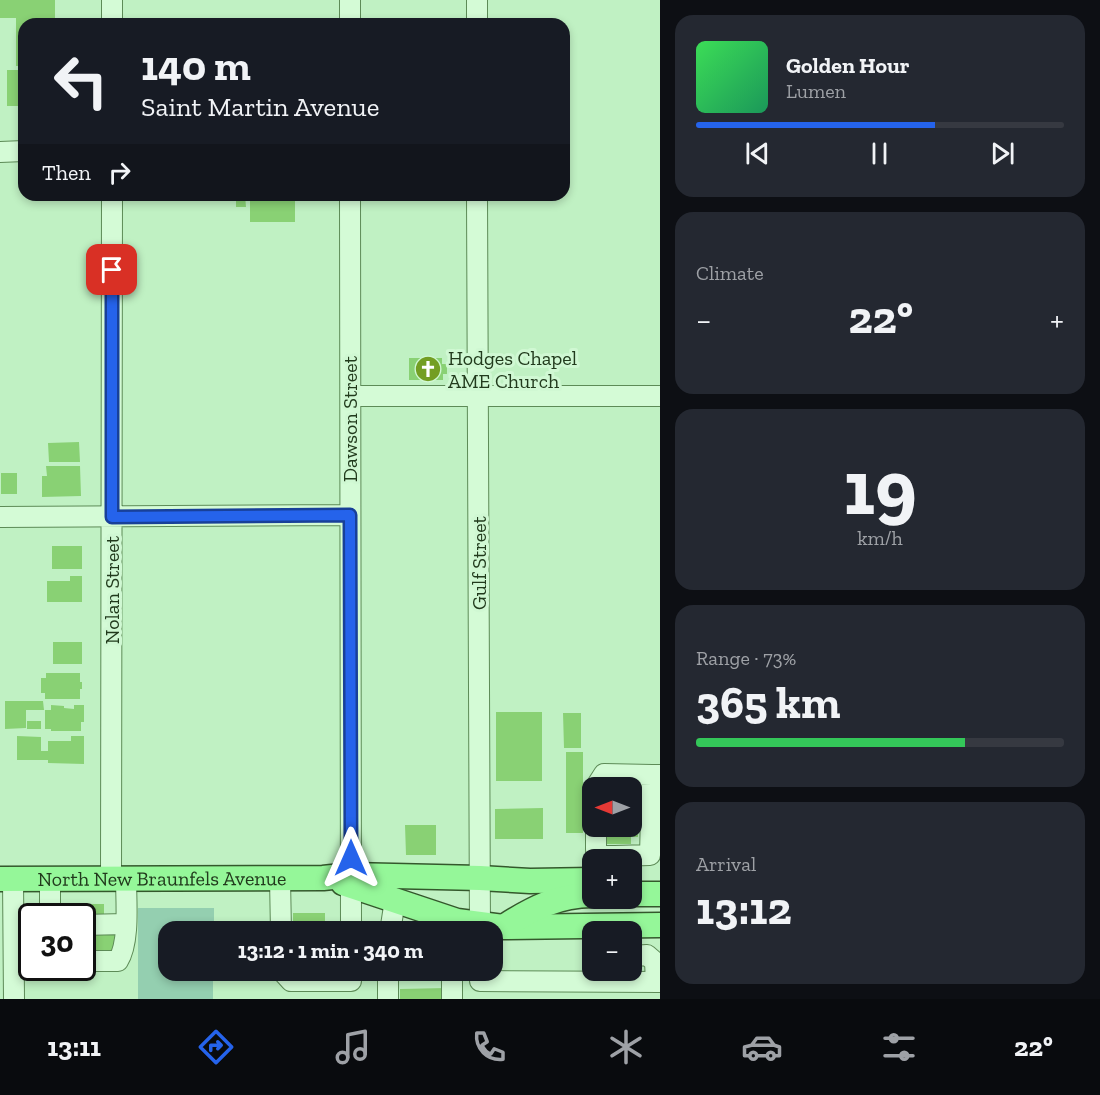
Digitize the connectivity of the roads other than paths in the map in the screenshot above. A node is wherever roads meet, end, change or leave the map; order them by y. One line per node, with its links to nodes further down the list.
1 (112, 0): 4 (street)
2 (350, 0): 5 (street)
3 (477, 0): 6 (street)
4 (112, 18)
5 (350, 18)
6 (477, 18)
7 (0, 152): 8 (street)
8 (18, 152)
9 (112, 201): 17 (street, Nolan Street)
10 (350, 201): 12 (street, Dawson Street)
11 (477, 201): 13 (street, Gulf Street)
12 (351, 396): 13 (street); 15 (street, Dawson Street)
13 (478, 396): 14 (street); 22 (street, Gulf Street)
14 (660, 396)
15 (350, 515): 17 (street); 26 (street, Dawson Street)
16 (0, 517): 17 (street)
17 (112, 517): 21 (street, Nolan Street)
18 (656, 775): 19 (street); 20 (street)
19 (602, 777)
20 (642, 856)
21 (118, 878): 24 (main road, North New Braunfels Avenue); 25 (main road, North New Braunfels Avenue); 41 (street, Nolan Street)
22 (480, 878): 26 (main road, North New Braunfels Avenue); 27 (main road, North New Braunfels Avenue); 39 (street, Gulf Street)
23 (7, 879): 24 (main road, North New Braunfels Avenue); 42 (street)
24 (50, 879): 34 (street)
25 (280, 879): 26 (main road, North New Braunfels Avenue); 35 (street)
26 (351, 880): 33 (main road, North New Braunfels Avenue); 36 (street, Dawson Street)
27 (582, 880)
28 (642, 880): 29 (main road)
29 (660, 880)
30 (642, 894): 31 (main road)
31 (660, 894)
32 (582, 895): 40 (main road)
33 (395, 900): 37 (street); 38 (main road, North New Braunfels Avenue)
34 (50, 903)
35 (280, 921)
36 (351, 921)
37 (392, 921)
38 (437, 921)
39 (487, 921)
40 (503, 922)
41 (125, 924): 43 (street); 47 (street, Nolan Street)
42 (15, 925): 55 (street)
43 (96, 925)
44 (660, 925): 45 (main road, North New Braunfels Avenue)
45 (503, 928)
46 (642, 956): 51 (street)
47 (96, 961)
48 (291, 981): 52 (street)
49 (388, 981): 56 (street)
50 (452, 981): 57 (street)
51 (658, 982): 54 (street)
52 (351, 983)
53 (480, 984): 54 (street)
54 (612, 984)
55 (14, 999)
56 (388, 999)
57 (452, 999)

